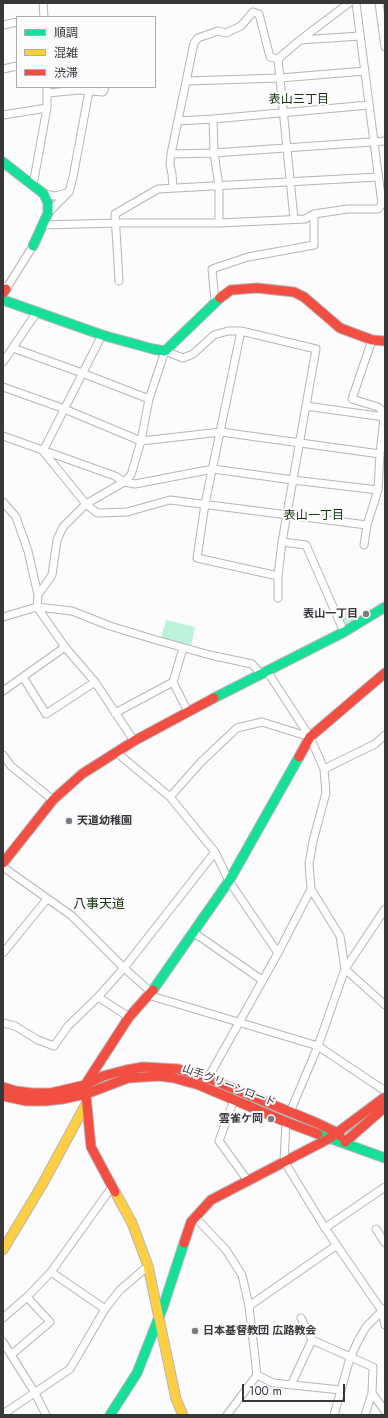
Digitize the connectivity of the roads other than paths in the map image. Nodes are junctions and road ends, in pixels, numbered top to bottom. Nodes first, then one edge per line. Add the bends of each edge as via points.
1 (43, 3) edge
2 (349, 3) edge
3 (356, 3) edge
4 (379, 3) edge
5 (44, 16) edge
6 (16, 22) edge
7 (3, 25) edge
8 (360, 36) junction
9 (300, 40) junction
10 (385, 47) edge
11 (278, 59) junction
12 (16, 66) edge
13 (3, 69) edge
14 (364, 71) junction
15 (280, 78) junction
16 (186, 81) junction
17 (79, 88) edge
18 (105, 88) edge
19 (48, 90) edge
20 (89, 91) junction
21 (369, 105) junction
22 (46, 108) junction
23 (283, 112) junction
24 (3, 115) edge
25 (213, 119) junction
26 (178, 121) junction
27 (385, 141) edge
28 (373, 142) junction
29 (287, 147) junction
30 (214, 153) junction
31 (171, 154) junction
32 (3, 162) edge
33 (378, 177) junction
34 (290, 182) junction
35 (33, 185) junction
36 (219, 186) junction
37 (173, 188) junction
38 (69, 192) junction
39 (44, 194) junction
40 (48, 213) junction
41 (314, 214) junction
42 (294, 219) junction
43 (116, 223) junction
44 (219, 223) junction
45 (44, 225) junction
46 (33, 246) joint
47 (119, 282) dead end
48 (4, 289) edge
49 (3, 300) edge
50 (215, 301) junction
51 (37, 312) junction
52 (241, 331) junction
53 (102, 335) junction
54 (372, 340) junction
55 (385, 341) edge
56 (13, 348) junction
57 (165, 351) junction
58 (3, 362) edge
59 (82, 373) junction
60 (3, 386) edge
61 (149, 399) junction
62 (306, 406) junction
63 (64, 409) junction
64 (384, 417) junction
65 (220, 432) junction
66 (3, 436) edge
67 (141, 441) junction
68 (300, 443) junction
69 (43, 451) junction
70 (380, 454) junction
71 (213, 469) junction
72 (294, 480) junction
73 (124, 482) junction
74 (378, 490) junction
75 (3, 502) edge
76 (86, 504) junction
77 (206, 504) junction
78 (287, 515) junction
79 (367, 525) junction
80 (282, 542) junction
81 (364, 546) dead end
82 (278, 576) junction
83 (38, 595) junction
84 (278, 598) dead end
85 (37, 607) junction
86 (385, 607) edge
87 (3, 617) edge
88 (344, 632) junction
89 (65, 647) junction
90 (183, 648) junction
91 (264, 672) junction
92 (385, 672) edge
93 (23, 677) junction
94 (95, 682) junction
95 (173, 682) junction
96 (3, 691) edge
97 (188, 712) junction
98 (115, 713) junction
99 (385, 735) edge
100 (310, 737) junction
101 (134, 741) junction
102 (116, 752) junction
103 (3, 755) edge
104 (324, 769) junction
105 (170, 796) junction
106 (52, 800) junction
107 (215, 852) junction
108 (3, 863) edge
109 (3, 867) edge
110 (229, 881) junction
111 (311, 889) junction
112 (47, 899) junction
113 (385, 909) edge
114 (193, 932) junction
115 (3, 952) edge
116 (278, 953) junction
117 (124, 968) junction
118 (345, 969) junction
119 (262, 980) junction
120 (149, 993) junction
121 (98, 997) junction
122 (385, 1005) edge
123 (129, 1018) junction
124 (238, 1022) junction
125 (3, 1023) edge
126 (318, 1046) junction
127 (208, 1078) junction
128 (3, 1088) edge
129 (85, 1090) junction
130 (385, 1091) edge
131 (3, 1096) edge
132 (385, 1097) edge
133 (234, 1100) junction
134 (86, 1104) junction
135 (385, 1107) edge
136 (290, 1112) junction
137 (286, 1122) junction
138 (334, 1135) junction
139 (345, 1142) junction
140 (385, 1158) edge
141 (284, 1161) junction
142 (248, 1181) junction
143 (112, 1187) junction
144 (385, 1187) edge
145 (195, 1217) junction
146 (325, 1228) junction
147 (376, 1229) dead end
148 (385, 1243) edge
149 (337, 1246) junction
150 (3, 1250) edge
151 (148, 1266) junction
152 (51, 1272) junction
153 (27, 1297) junction
154 (249, 1306) junction
155 (105, 1309) junction
156 (383, 1310) edge
157 (3, 1318) edge
158 (301, 1318) dead end
159 (159, 1319) junction
160 (385, 1325) edge
161 (312, 1340) junction
162 (3, 1342) edge
163 (12, 1354) junction
164 (350, 1358) junction
165 (257, 1375) junction
166 (291, 1385) junction
167 (341, 1390) junction
168 (35, 1393) junction
169 (372, 1393) junction
170 (385, 1411) edge
171 (3, 1414) edge
172 (46, 1415) edge
173 (110, 1415) edge
174 (183, 1415) edge
175 (227, 1415) edge
176 (334, 1415) edge
177 (366, 1415) edge

1 - 5 street
2 - 9 street
3 - 8 street
4 - 10 street
6 - 7 street
8 - 9 street
8 - 14 street
9 - 11 street
11 - 15 street
11 - 16 street via 270,57 259,14 253,12 241,26 231,31 218,31 198,38 194,43
12 - 13 street
14 - 15 street
14 - 21 street
15 - 16 street
15 - 23 street
16 - 26 street
17 - 19 street
17 - 20 street
18 - 20 street via 103,92
19 - 22 street
20 - 38 street
21 - 23 street
21 - 28 street
22 - 24 street
22 - 35 street
23 - 25 street
23 - 29 street
25 - 26 street
25 - 30 street
26 - 31 street
27 - 28 street
28 - 29 street
28 - 33 street
29 - 30 street
29 - 34 street
30 - 31 street
30 - 36 street
31 - 37 street
32 - 35 street
33 - 34 street
33 - 41 street via 382,204 378,209 348,209
34 - 36 street
34 - 42 street
35 - 39 street
36 - 37 street
36 - 44 street
37 - 43 street via 158,189 115,214
38 - 39 street via 55,196
38 - 40 street
39 - 40 street via 48,203
40 - 45 street
41 - 42 street via 305,219
41 - 50 street via 314,245 248,257 212,269
42 - 44 street
43 - 44 street
43 - 45 street
43 - 47 street
45 - 46 street
46 - 48 street
49 - 51 street
50 - 54 street via 231,290 257,288 294,292 304,297 340,328
50 - 57 street
51 - 53 street
51 - 56 street
52 - 57 street via 228,331 214,336 193,354 183,358
52 - 62 street via 316,349
52 - 65 street
53 - 57 street
53 - 59 street
54 - 55 street
54 - 64 street via 352,399 378,407
56 - 58 street
56 - 59 street
57 - 61 street
59 - 61 street
59 - 63 street
60 - 63 street
61 - 67 street
62 - 64 street
62 - 68 street
63 - 67 street
63 - 69 street
64 - 70 street
65 - 67 street
65 - 68 street
65 - 71 street
66 - 69 street
67 - 73 street via 131,475
68 - 70 street
68 - 72 street
69 - 73 street via 115,476
69 - 76 street
70 - 74 street
71 - 72 street
71 - 73 street via 135,484
71 - 77 street
72 - 74 street
72 - 78 street
73 - 76 street
74 - 79 street
75 - 83 street via 16,517 28,551
76 - 77 street via 96,513 108,514 128,512 170,500
76 - 83 street via 63,527 57,540 52,575
77 - 78 street
77 - 82 street via 197,558
78 - 79 street
78 - 80 street
79 - 81 street
80 - 82 street
80 - 88 street via 306,545
82 - 84 street
83 - 85 street
85 - 87 street
85 - 89 street
85 - 90 street via 72,611 110,626
86 - 88 street
88 - 91 street
89 - 93 street
89 - 94 street
90 - 91 street via 252,664
90 - 95 street
91 - 97 street
91 - 100 street
92 - 100 street
93 - 94 street via 46,714
93 - 96 street
94 - 98 street
95 - 97 street
95 - 98 street
97 - 101 street
98 - 101 street
99 - 104 street via 375,744
100 - 104 street
100 - 105 street via 262,722 237,728
100 - 110 street
101 - 102 street
102 - 105 street
102 - 106 street via 82,774
103 - 106 street via 11,766
104 - 111 street via 326,793 309,864
105 - 107 street
106 - 108 street
107 - 110 street
107 - 117 street
109 - 112 street
110 - 114 street
110 - 116 street
111 - 116 street
111 - 118 street via 340,936
112 - 115 street
112 - 117 street via 72,916
113 - 118 street
114 - 119 street
114 - 120 street
116 - 119 street
117 - 120 street
117 - 121 street
118 - 122 street
118 - 126 street
119 - 124 street
120 - 123 street
120 - 124 street
121 - 123 street
121 - 125 street via 68,1026 54,1046
123 - 129 street
124 - 126 street
124 - 127 street
126 - 130 street
126 - 136 street
127 - 129 street, 山手グリーンロード via 178,1069 143,1068 103,1076
127 - 136 street, 山手グリーンロード
128 - 129 street, 山手グリーンロード via 32,1093
129 - 131 street, 山手グリーンロード via 63,1100 26,1101
129 - 133 street, 山手グリーンロード via 128,1078 159,1076 199,1085
129 - 134 street
132 - 138 street
133 - 137 street, 山手グリーンロード
133 - 142 street via 219,1141
134 - 143 street via 91,1147
134 - 150 street via 35,1198
135 - 139 street
136 - 138 street, 山手グリーンロード
137 - 138 street, 山手グリーンロード
137 - 141 street
138 - 139 street, 山手グリーンロード
138 - 141 street
139 - 140 street, 山手グリーンロード
141 - 142 street
141 - 146 street
142 - 145 street via 211,1200
143 - 151 street via 132,1223
143 - 152 street
144 - 146 street
145 - 154 street via 226,1250 242,1275
145 - 159 street via 191,1222
146 - 149 street
147 - 148 street
149 - 154 street
149 - 156 street
151 - 155 street via 120,1290
151 - 159 street
152 - 153 street
152 - 155 street
153 - 157 street
153 - 163 street via 50,1322
154 - 165 street
155 - 168 street via 70,1369
156 - 160 street
156 - 164 street via 366,1326
158 - 161 street
159 - 173 street via 138,1373
159 - 174 street via 176,1399
161 - 164 street
161 - 166 street
162 - 163 street
163 - 168 street
164 - 167 street
164 - 169 street via 373,1367
165 - 166 street via 273,1383
165 - 175 street
166 - 167 street
167 - 176 street
168 - 171 street
168 - 172 street
169 - 170 street
169 - 177 street

